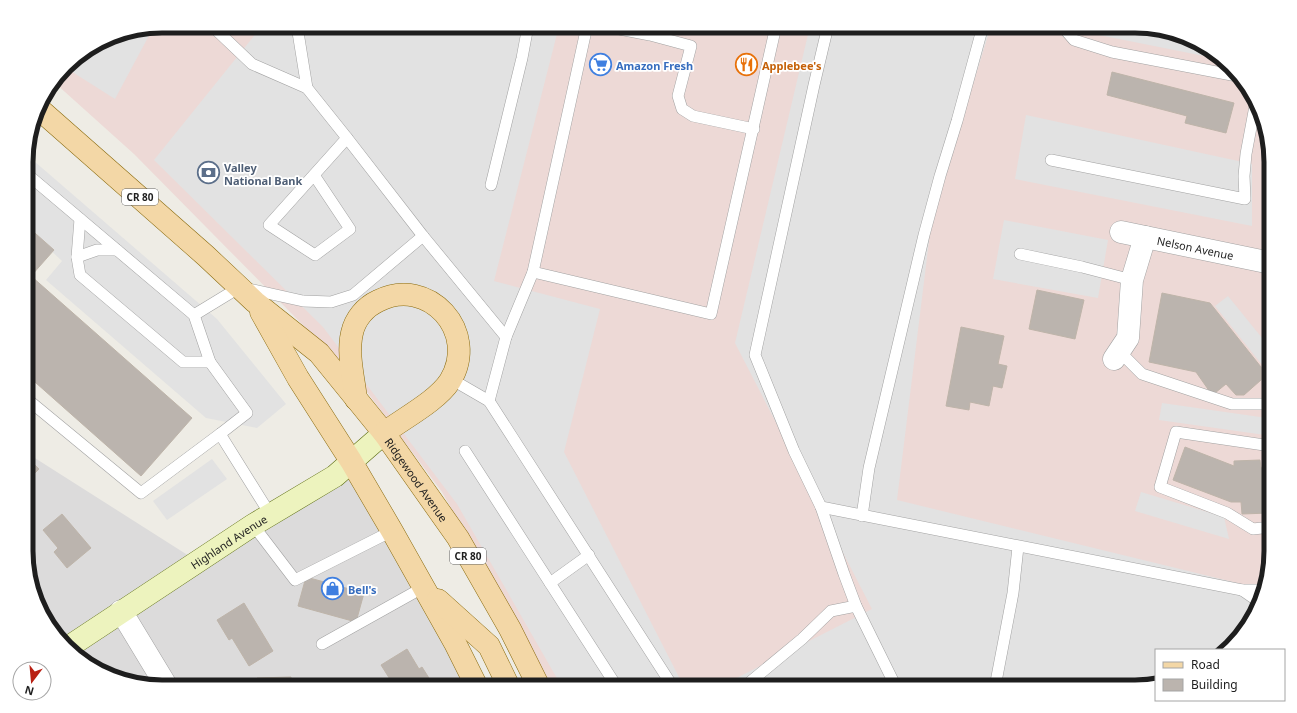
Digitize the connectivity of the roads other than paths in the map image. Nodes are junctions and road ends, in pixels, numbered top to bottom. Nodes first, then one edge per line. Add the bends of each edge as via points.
1 (219, 33) edge
2 (299, 33) edge
3 (527, 33) edge
4 (585, 33) edge
5 (650, 33) edge
6 (775, 33) edge
7 (826, 33) edge
8 (981, 33) edge
9 (1068, 33) edge
10 (1230, 75) edge
11 (307, 88) junction
12 (43, 113) edge
13 (1254, 113) edge
14 (754, 129) junction
15 (347, 138) junction
16 (1051, 160) dead end
17 (314, 175) junction
18 (33, 179) edge
19 (491, 185) dead end
20 (80, 219) junction
21 (1121, 232) dead end
22 (423, 236) junction
23 (1145, 237) junction
24 (117, 250) junction
25 (1020, 254) dead end
26 (77, 257) junction
27 (1264, 262) edge
28 (533, 272) junction
29 (1132, 280) junction
30 (248, 294) junction
31 (194, 316) junction
32 (506, 337) junction
33 (1116, 355) joint
34 (210, 362) junction
35 (451, 379) junction
36 (356, 399) junction
37 (489, 401) junction
38 (33, 404) edge
39 (1264, 404) edge
40 (384, 433) junction
41 (220, 434) junction
42 (1264, 445) edge
43 (465, 451) dead end
44 (351, 462) junction
45 (821, 508) junction
46 (862, 516) junction
47 (262, 519) junction
48 (1264, 528) edge
49 (392, 531) junction
50 (1018, 547) junction
51 (589, 555) junction
52 (550, 583) junction
53 (424, 587) junction
54 (1242, 590) junction
55 (1258, 590) edge
56 (1255, 599) edge
57 (856, 606) junction
58 (121, 611) junction
59 (73, 644) edge
60 (322, 644) dead end
61 (163, 680) edge
62 (474, 680) edge
63 (506, 680) edge
64 (536, 680) edge
65 (612, 680) edge
66 (669, 680) edge
67 (752, 680) edge
68 (893, 680) edge
69 (996, 680) edge

1 - 11 lane via 252,64
2 - 11 lane
3 - 19 lane
4 - 28 lane
5 - 14 lane via 691,46 678,96 682,109 694,116
6 - 14 lane
7 - 45 lane via 756,355 794,451
8 - 46 lane via 924,235 869,468
9 - 10 lane via 1074,40 1112,52
11 - 15 lane
12 - 30 main road, Ridgewood Avenue / CR 80
13 - 16 lane via 1246,154 1245,199
14 - 28 lane via 711,314
15 - 17 lane
15 - 22 lane
17 - 17 lane via 350,229 315,255 270,225
18 - 20 lane
20 - 24 lane
20 - 26 lane
21 - 23 street, Nelson Avenue
22 - 30 lane via 353,295 331,302
22 - 32 lane
23 - 27 street, Nelson Avenue
23 - 29 street
24 - 26 lane via 97,250
24 - 31 lane
25 - 29 lane
26 - 34 lane via 80,275 183,362
28 - 32 lane
29 - 33 street via 1128,338
30 - 31 lane
30 - 36 main road, Ridgewood Avenue / CR 80 via 319,353
30 - 44 main road, Ridgewood Avenue / CR 80
31 - 34 lane
32 - 37 lane
33 - 39 lane via 1142,374 1232,404
34 - 41 lane via 247,413
35 - 36 main road via 458,361 459,341 451,321 435,304 425,299 393,294 366,309 352,332 351,352
35 - 37 lane
35 - 40 main road via 438,396
36 - 40 main road, Ridgewood Avenue / CR 80
37 - 51 lane
38 - 41 lane via 141,493
40 - 44 street, Highland Avenue
40 - 64 main road, Ridgewood Avenue / CR 80 via 458,538
41 - 47 lane
42 - 48 lane via 1176,432 1160,487 1227,513 1252,529
43 - 52 lane
44 - 47 street, Highland Avenue via 335,476
44 - 49 main road, Ridgewood Avenue / CR 80
45 - 46 lane
45 - 57 lane
46 - 50 lane
47 - 49 lane via 295,580
47 - 58 street, Highland Avenue
49 - 53 main road, Ridgewood Avenue / CR 80
50 - 54 lane
50 - 69 lane via 1013,593
51 - 52 lane
51 - 66 lane
52 - 65 lane
53 - 60 lane
53 - 62 main road, Ridgewood Avenue / CR 80
53 - 63 main road via 489,646
54 - 55 lane
54 - 56 lane
57 - 67 lane via 832,611
57 - 68 lane
58 - 59 street, Highland Avenue
58 - 61 street

